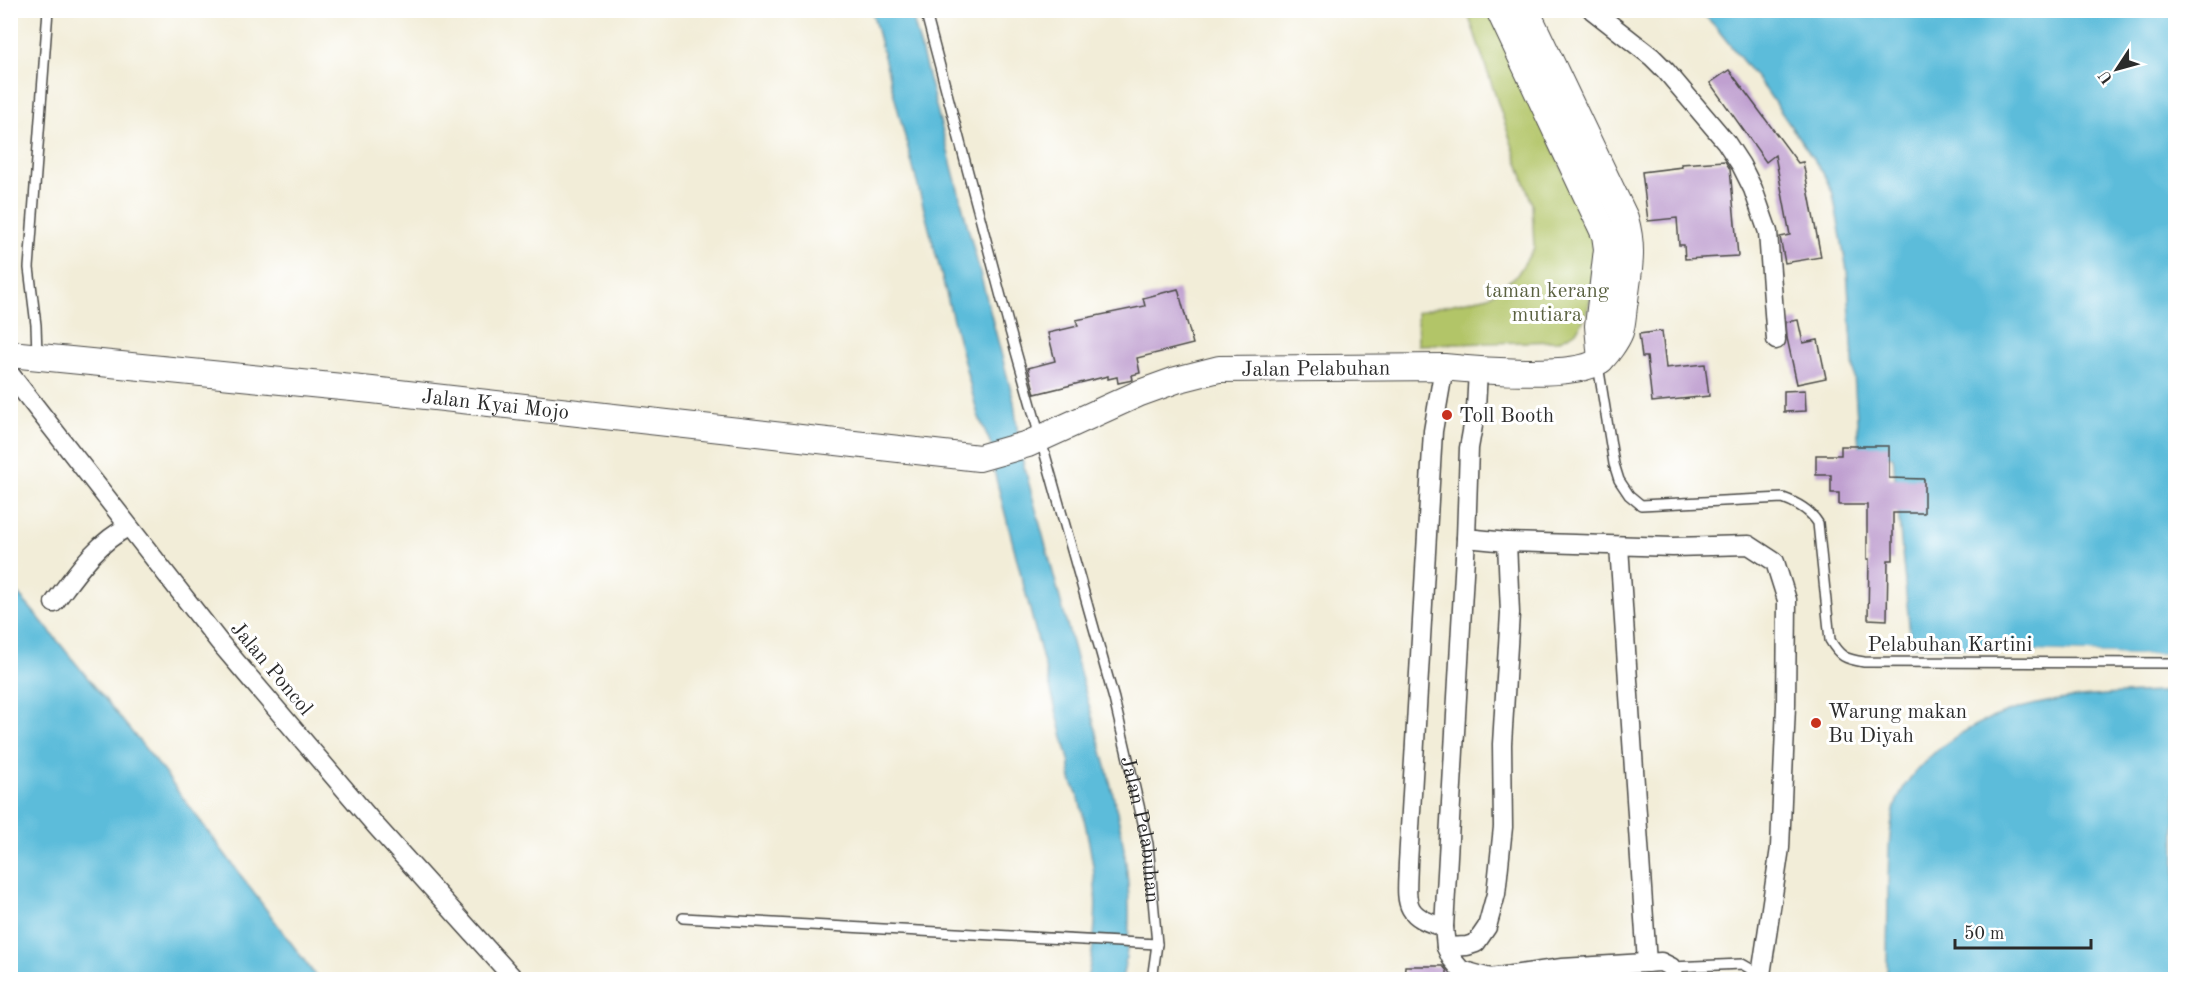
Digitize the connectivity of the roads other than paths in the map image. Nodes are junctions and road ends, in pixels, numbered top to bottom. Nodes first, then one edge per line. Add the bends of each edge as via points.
1 (48, 10) edge
2 (925, 10) edge
3 (1499, 10) edge
4 (1526, 10) edge
5 (1592, 10) edge
6 (1605, 235) junction
7 (1631, 238) junction
8 (1776, 340) dead end
9 (37, 348) junction
10 (10, 354) edge
11 (1599, 361) junction
12 (1444, 367) junction
13 (1478, 370) junction
14 (10, 374) edge
15 (1034, 441) junction
16 (128, 527) junction
17 (1466, 538) junction
18 (1507, 542) junction
19 (1619, 546) junction
20 (54, 603) dead end
21 (2175, 663) edge
22 (683, 918) dead end
23 (1444, 927) junction
24 (1157, 944) junction
25 (1446, 947) junction
26 (1647, 963) junction
27 (1672, 973) edge
28 (1539, 976) edge
29 (1762, 977) edge
30 (514, 980) edge
31 (1152, 980) edge

1 - 9 lane via 29,268
2 - 15 lane
3 - 6 main road
4 - 7 main road
5 - 8 street via 1666,71 1741,165 1768,232
6 - 7 main road
6 - 11 main road
7 - 11 main road via 1620,333
9 - 10 main road, Jalan Kyai Mojo
9 - 15 main road, Jalan Kyai Mojo via 979,458
11 - 13 main road, Jalan Pelabuhan via 1546,372
11 - 21 lane, Pelabuhan Kartini via 1614,464 1619,480 1641,505 1782,498 1813,514 1818,523 1830,640 1838,653 1850,660
12 - 13 main road, Jalan Pelabuhan
12 - 15 main road, Jalan Pelabuhan via 1219,369 1140,393
12 - 23 street via 1433,431 1407,901 1415,915
13 - 17 street via 1469,448
14 - 16 street, Jalan Poncol
15 - 24 lane, Jalan Pelabuhan via 1114,699 1148,844
16 - 20 street via 99,548
16 - 30 street, Jalan Poncol via 220,643
17 - 18 street
17 - 23 street
18 - 19 street
18 - 25 street via 1510,613 1502,744 1503,827 1496,894 1487,927 1476,943
19 - 26 street
19 - 29 street via 1749,545 1774,562 1787,600 1780,848
22 - 24 lane
23 - 25 street
24 - 31 lane, Jalan Pelabuhan
25 - 28 street via 1461,970 1490,978
26 - 27 street via 1661,962
26 - 28 street
27 - 29 lane via 1742,964

